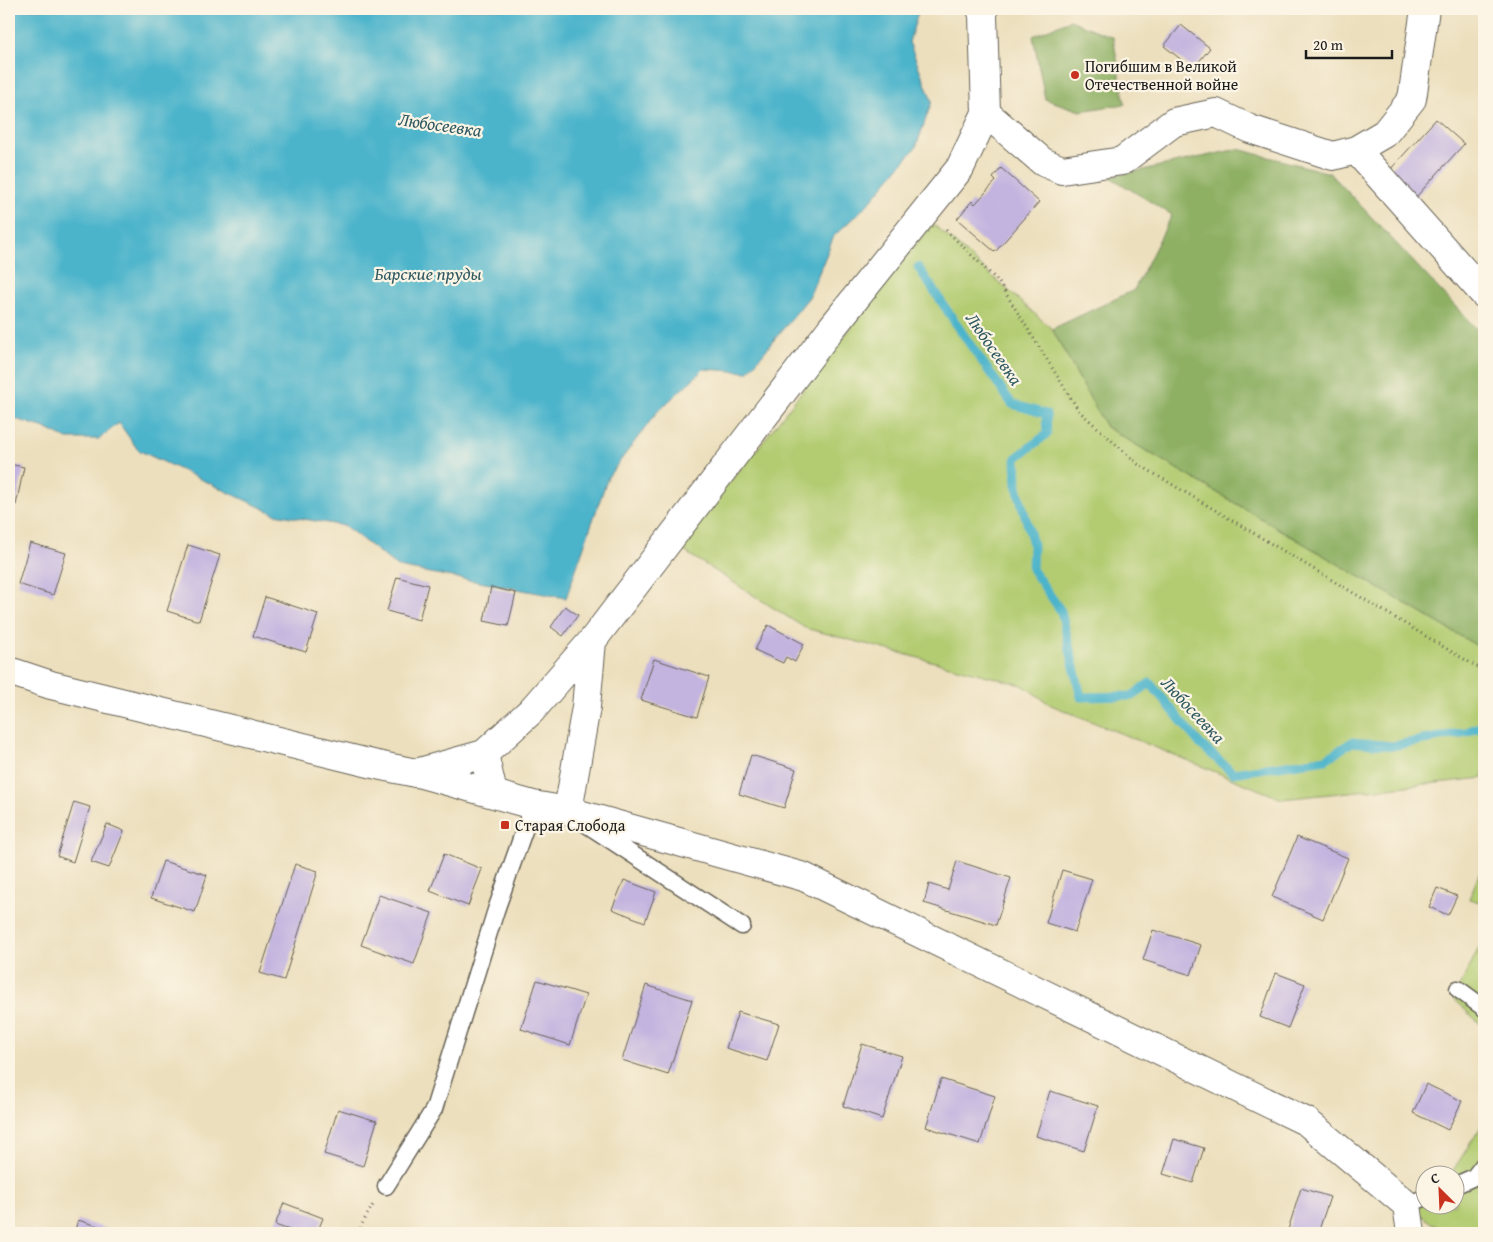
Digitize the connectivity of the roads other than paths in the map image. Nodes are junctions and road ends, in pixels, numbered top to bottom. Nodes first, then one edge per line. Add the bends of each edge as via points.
1 (1425, 9) edge
2 (986, 11) edge
3 (986, 113) junction
4 (1356, 150) junction
5 (1484, 294) edge
6 (592, 641) junction
7 (9, 671) edge
8 (484, 754) junction
9 (416, 773) junction
10 (494, 793) junction
11 (533, 805) junction
12 (568, 811) junction
13 (742, 926) dead end
14 (1458, 989) dead end
15 (1484, 1008) edge
16 (1484, 1164) edge
17 (1466, 1181) edge
18 (386, 1186) road end
19 (1416, 1201) edge
20 (1411, 1233) edge

1 - 4 street via 1412,99 1385,134
2 - 3 street
3 - 4 street via 1043,162 1062,170 1122,161 1174,122 1216,112 1250,129 1333,156
3 - 6 street via 960,168 824,337
4 - 5 street
6 - 8 street via 531,711
6 - 12 street via 586,707
7 - 9 street via 51,685
8 - 9 street
8 - 10 street
9 - 10 street
10 - 11 street
11 - 12 street
11 - 18 lane via 496,910 434,1109
12 - 13 lane
12 - 19 street via 804,877 1307,1122
14 - 15 lane
16 - 17 lane via 1474,1177
19 - 20 street

